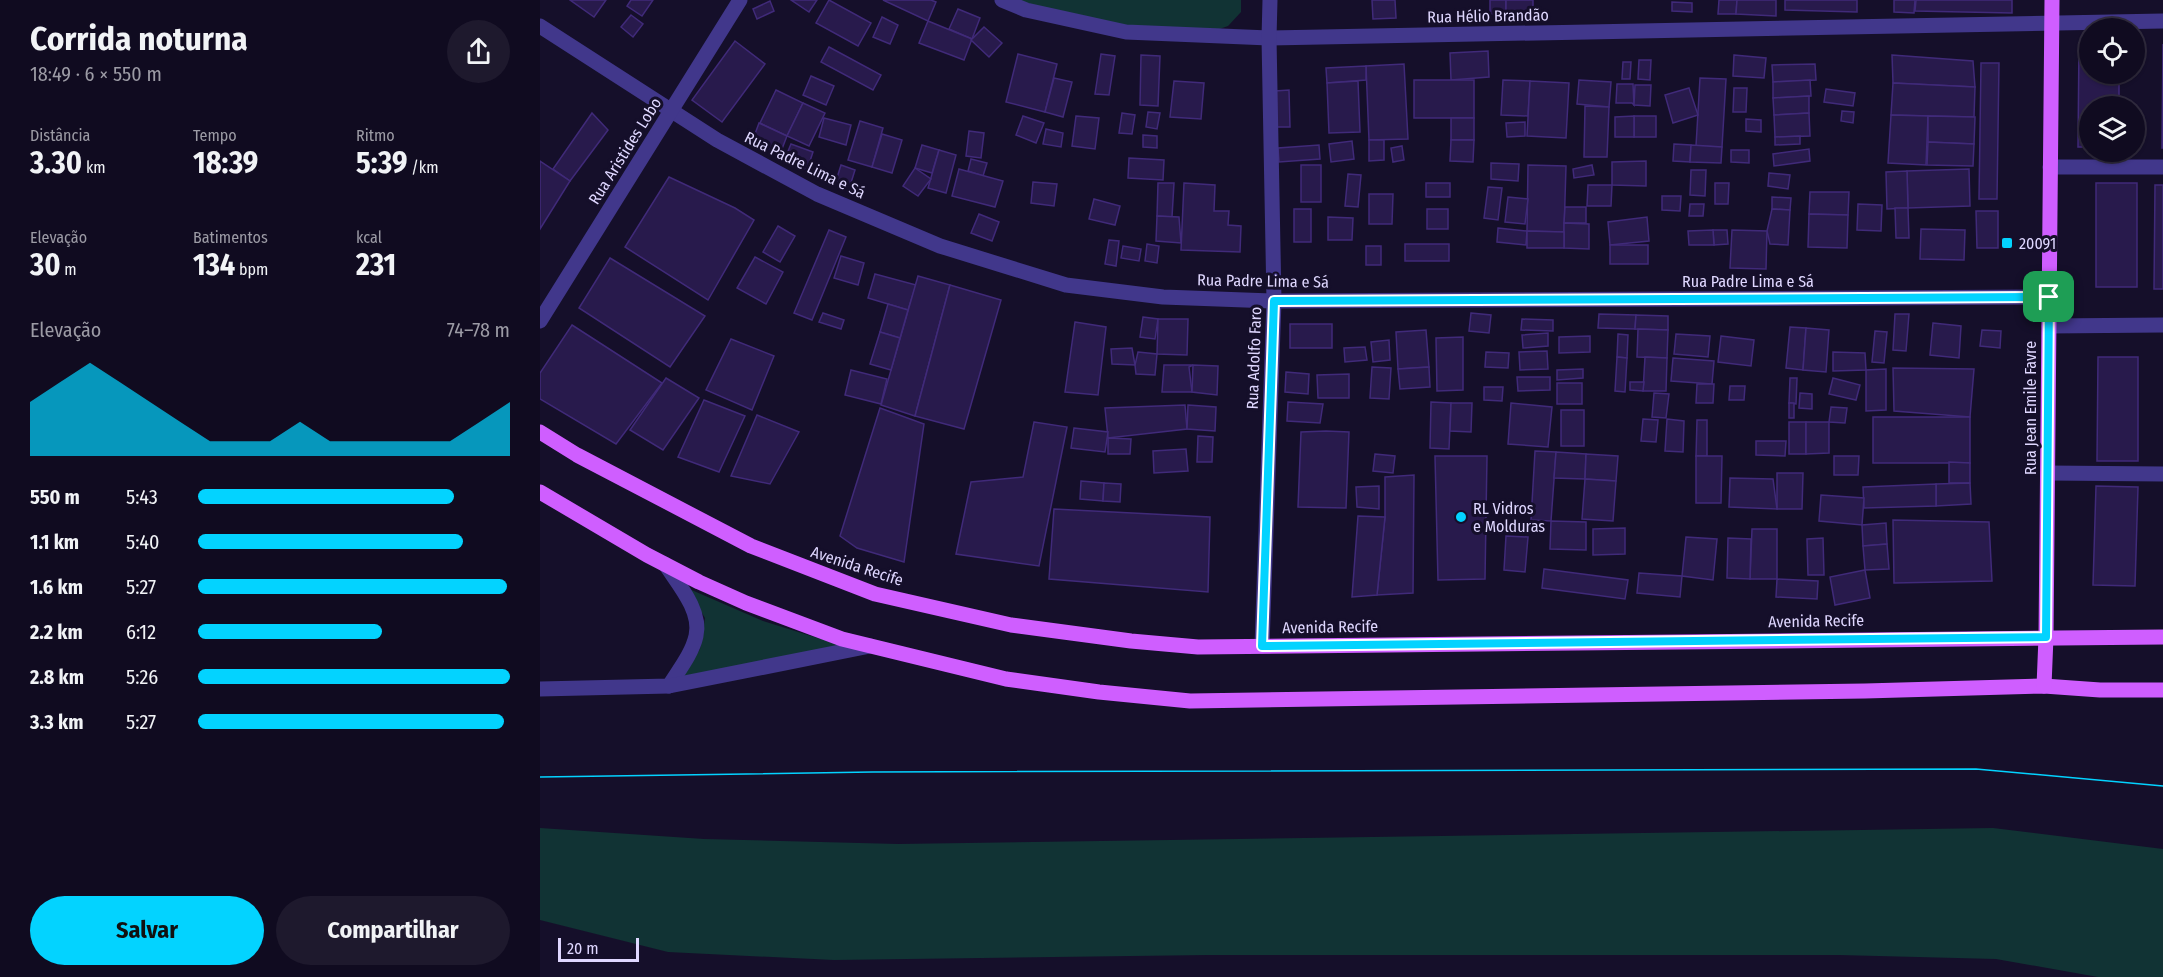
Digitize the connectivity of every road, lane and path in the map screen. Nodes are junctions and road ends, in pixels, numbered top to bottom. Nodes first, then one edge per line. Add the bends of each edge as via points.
1 (740, 0) edge
2 (1002, 0) edge
3 (1270, 0) edge
4 (2052, 0) edge
5 (2163, 21) edge
6 (2052, 24) junction
7 (540, 26) edge
8 (1269, 38) junction
9 (671, 112) junction
10 (2050, 167) junction
11 (2163, 167) edge
12 (2049, 297) junction
13 (1274, 301) junction
14 (540, 321) edge
15 (2163, 325) edge
16 (2049, 326) junction
17 (540, 432) edge
18 (2048, 472) junction
19 (2163, 474) edge
20 (540, 492) edge
21 (665, 564) junction
22 (2046, 637) junction
23 (2163, 637) edge
24 (870, 646) junction
25 (1262, 646) junction
26 (669, 686) junction
27 (2044, 686) junction
28 (540, 689) edge
29 (2163, 690) edge

1 - 9 street, Rua Aristides Lobo
2 - 8 street, Rua Hélio Brandão via 1026,10 1126,32
3 - 8 street, Rua Adolfo Faro
4 - 6 main road, Rua Jean Emile Favre
5 - 6 street, Rua Hélio Brandão
6 - 8 street, Rua Hélio Brandão
6 - 10 main road, Rua Jean Emile Favre
7 - 9 street, Rua Padre Lima e Sá
8 - 13 street, Rua Adolfo Faro
9 - 13 street, Rua Padre Lima e Sá via 817,194 940,246 1066,285 1163,297
9 - 14 street, Rua Aristides Lobo
10 - 11 street
10 - 12 main road, Rua Jean Emile Favre
12 - 13 street, Rua Padre Lima e Sá
12 - 16 main road, Rua Jean Emile Favre
13 - 25 street, Rua Adolfo Faro
15 - 16 street
16 - 18 main road, Rua Jean Emile Favre
17 - 25 main road, Avenida Recife via 751,546 875,594 1011,625 1131,642
18 - 19 street
18 - 22 main road, Rua Jean Emile Favre
20 - 21 main road
21 - 24 main road via 787,619
21 - 26 street via 697,621 692,647
22 - 23 main road, Avenida Recife
22 - 25 main road, Avenida Recife
22 - 27 main road, Rua Jean Emile Favre
24 - 26 street
24 - 27 main road via 1006,679 1190,701
26 - 28 street
27 - 29 main road

